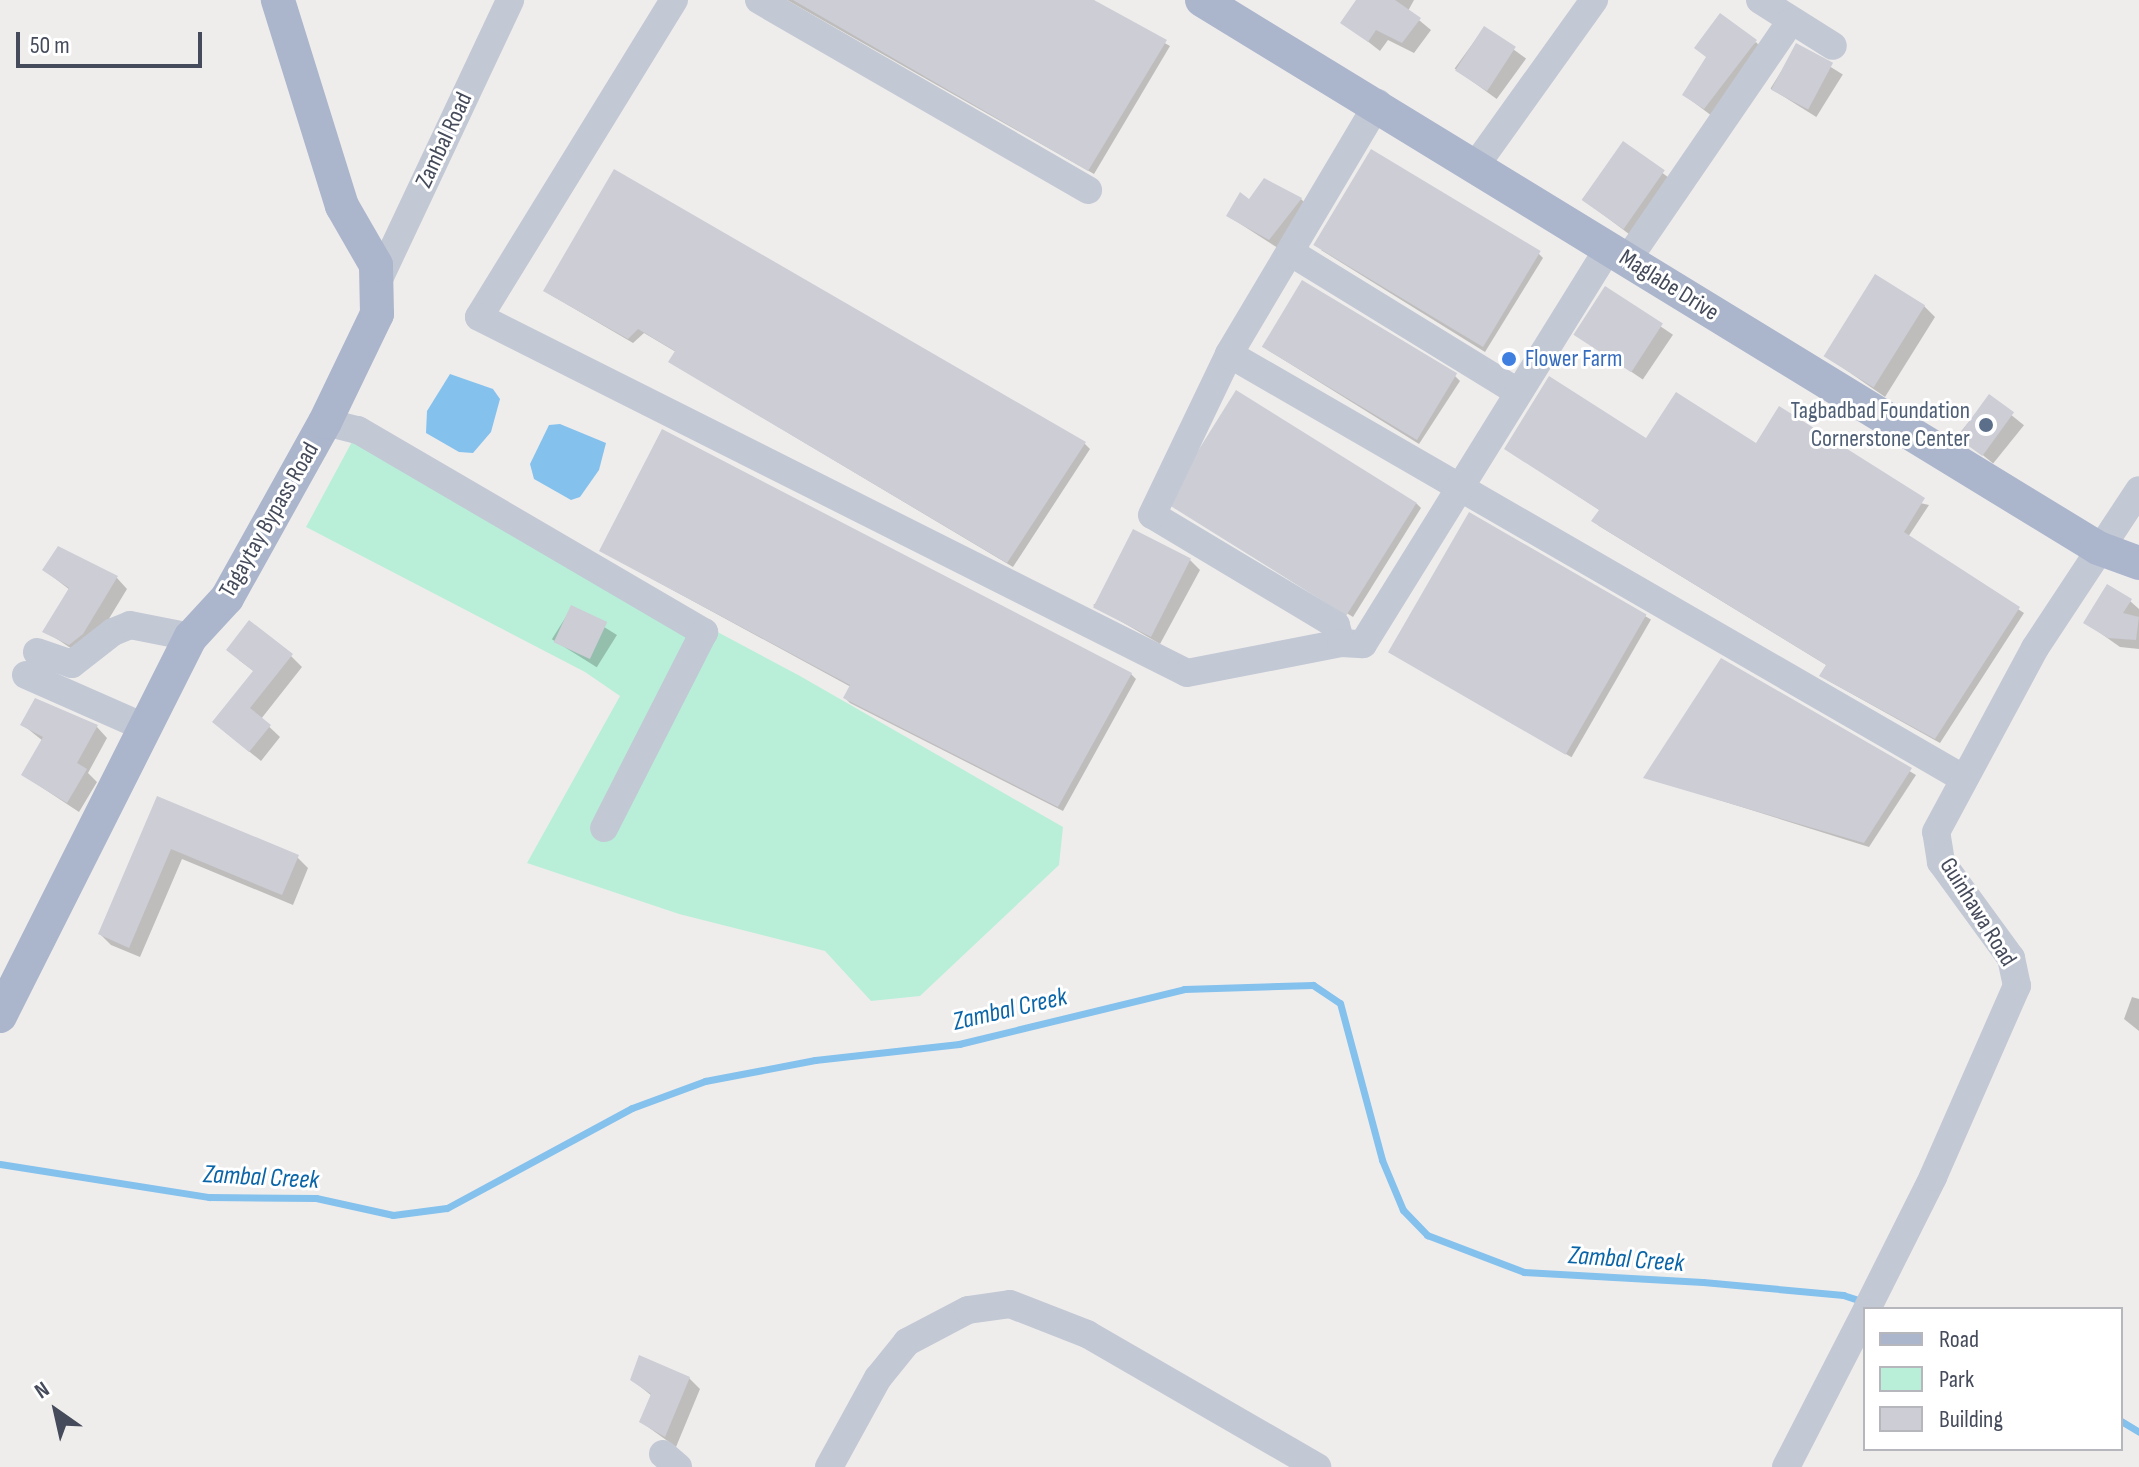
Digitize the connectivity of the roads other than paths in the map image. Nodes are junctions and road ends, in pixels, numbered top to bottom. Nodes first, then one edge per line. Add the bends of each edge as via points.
1 (278, 0) edge
2 (510, 0) edge
3 (674, 0) edge
4 (759, 0) edge
5 (1202, 0) edge
6 (1594, 0) edge
7 (1760, 0) edge
8 (1790, 22) junction
9 (1833, 46) dead end
10 (1378, 103) junction
11 (1476, 165) junction
12 (1088, 190) dead end
13 (1290, 252) junction
14 (1618, 253) junction
15 (379, 279) junction
16 (1229, 354) junction
17 (1518, 392) junction
18 (325, 422) junction
19 (1463, 486) junction
20 (2139, 490) edge
21 (2098, 548) junction
22 (2139, 563) edge
23 (191, 637) junction
24 (1341, 643) junction
25 (146, 728) junction
26 (1961, 777) junction
27 (604, 828) dead end
28 (50, 923) junction
29 (0, 973) edge
30 (0, 1016) edge
31 (1868, 1307) edge
32 (1862, 1318) edge
33 (829, 1467) edge
34 (1317, 1467) edge
35 (1786, 1467) edge

1 - 15 main road, Tagaytay Bypass Road via 342,206 364,239
2 - 15 street, Zambal Road
3 - 24 street via 479,317 1187,673
4 - 12 street
5 - 10 main road, Maglabe Drive
6 - 11 street
7 - 8 street
8 - 9 street
8 - 14 street
10 - 11 main road, Maglabe Drive
10 - 13 street
11 - 14 main road, Maglabe Drive
13 - 16 street
13 - 17 street
14 - 17 street
14 - 21 main road, Maglabe Drive
15 - 18 main road, Tagaytay Bypass Road via 374,324
16 - 19 street
16 - 24 street via 1152,515 1336,625
17 - 19 street
18 - 23 main road, Tagaytay Bypass Road via 227,598
18 - 27 street via 358,430 704,632
19 - 24 street via 1363,644
19 - 26 street
20 - 21 street, Guinhawa Road
21 - 22 main road, Maglabe Drive
21 - 26 street, Guinhawa Road
23 - 25 main road, Tagaytay Bypass Road
23 - 25 street via 130,625 72,664 32,664
25 - 28 main road, Tagaytay Bypass Road
26 - 31 street, Guinhawa Road via 1936,832 1941,862 2011,958 2017,986
28 - 29 street
28 - 30 main road, Tagaytay Bypass Road
32 - 35 street, Guinhawa Road
33 - 34 street via 878,1378 907,1342 968,1310 1010,1304 1100,1341

